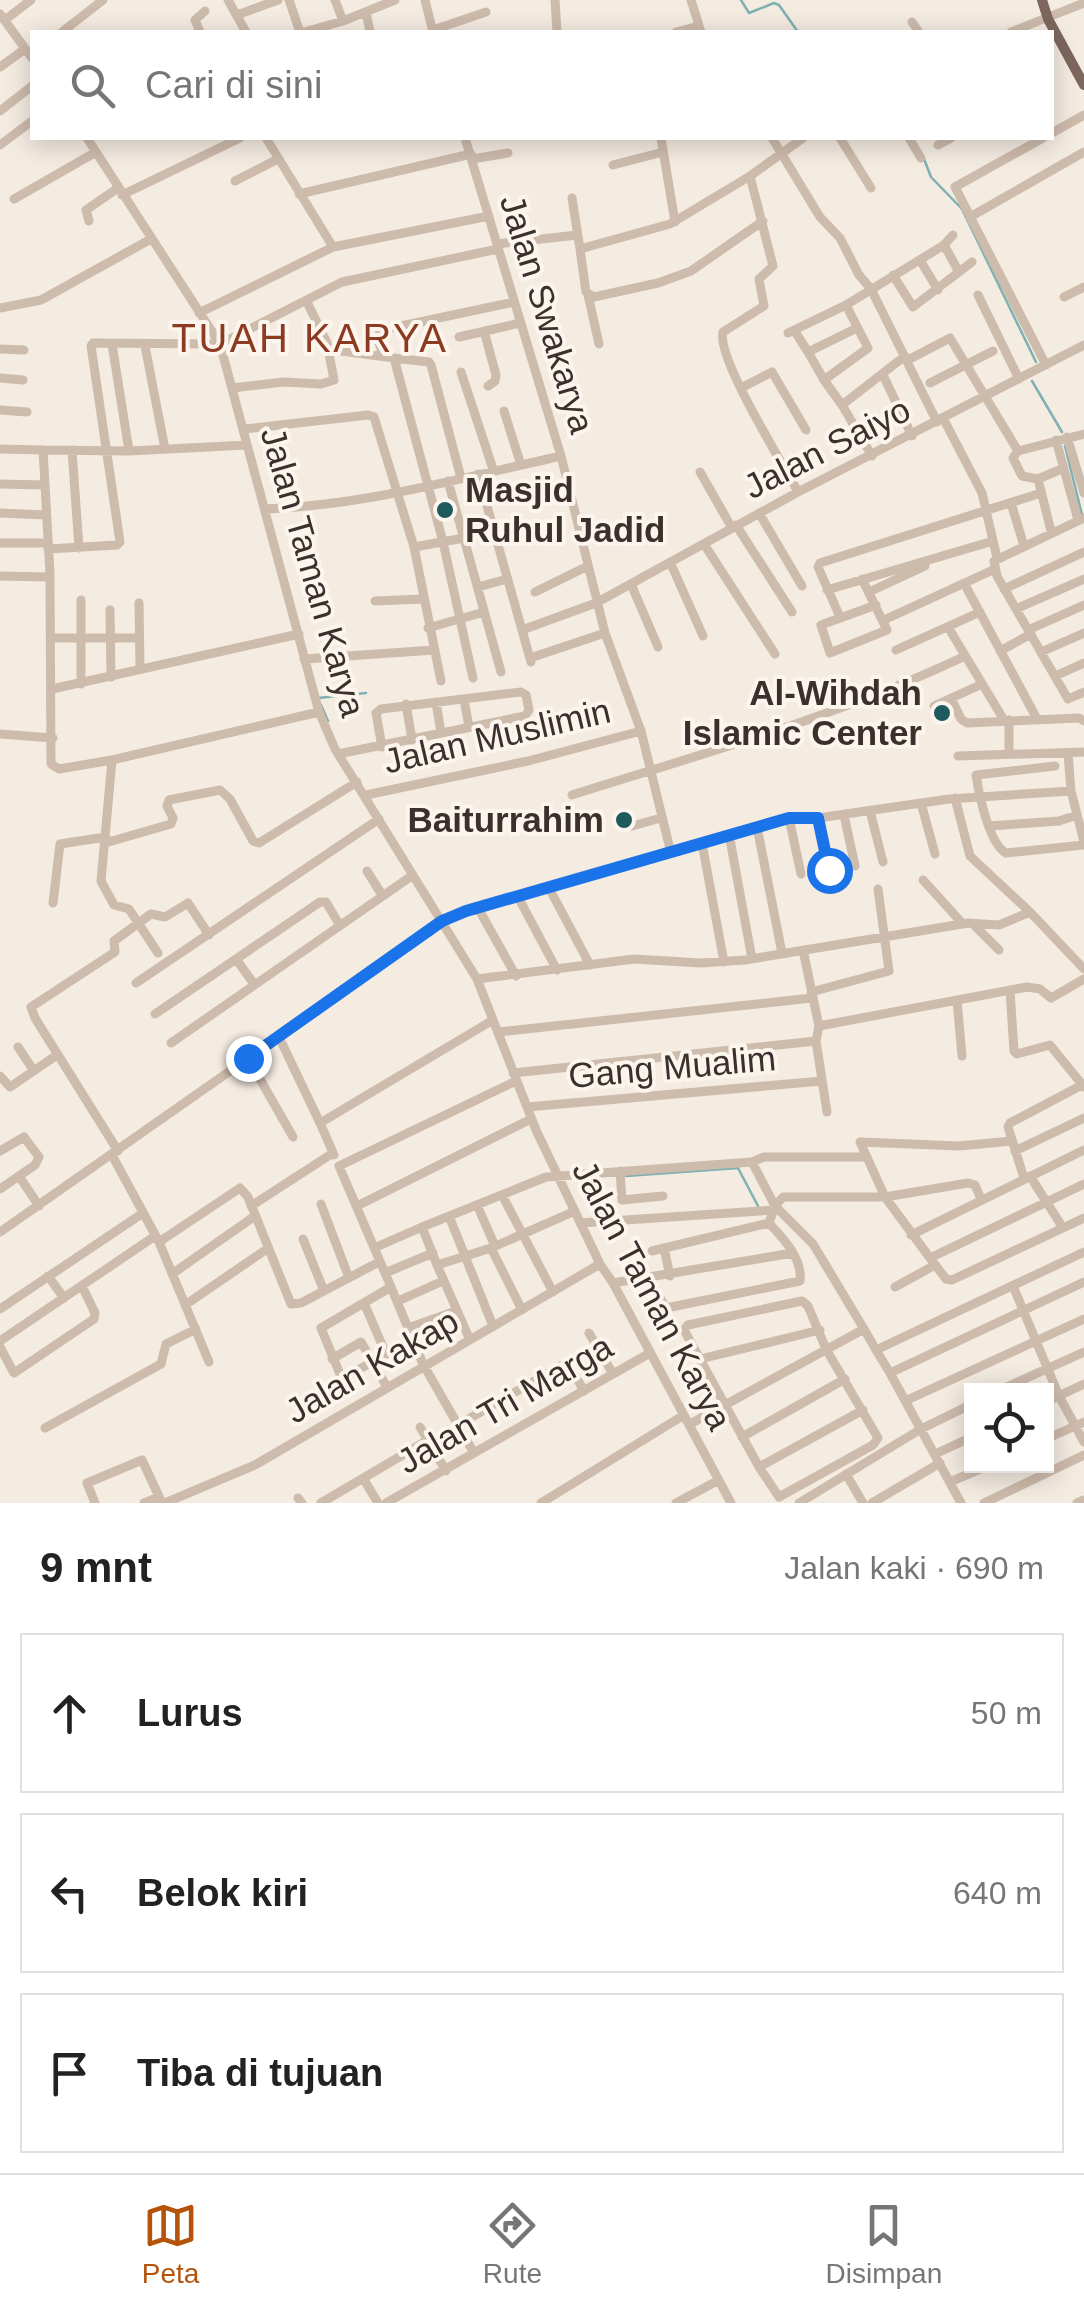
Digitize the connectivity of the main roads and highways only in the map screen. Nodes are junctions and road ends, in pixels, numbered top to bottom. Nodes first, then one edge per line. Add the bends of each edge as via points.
1 (1042, 0) edge
2 (1054, 30) edge
3 (1054, 30) edge
4 (1084, 84) edge

1 - 2 main road
3 - 4 main road

